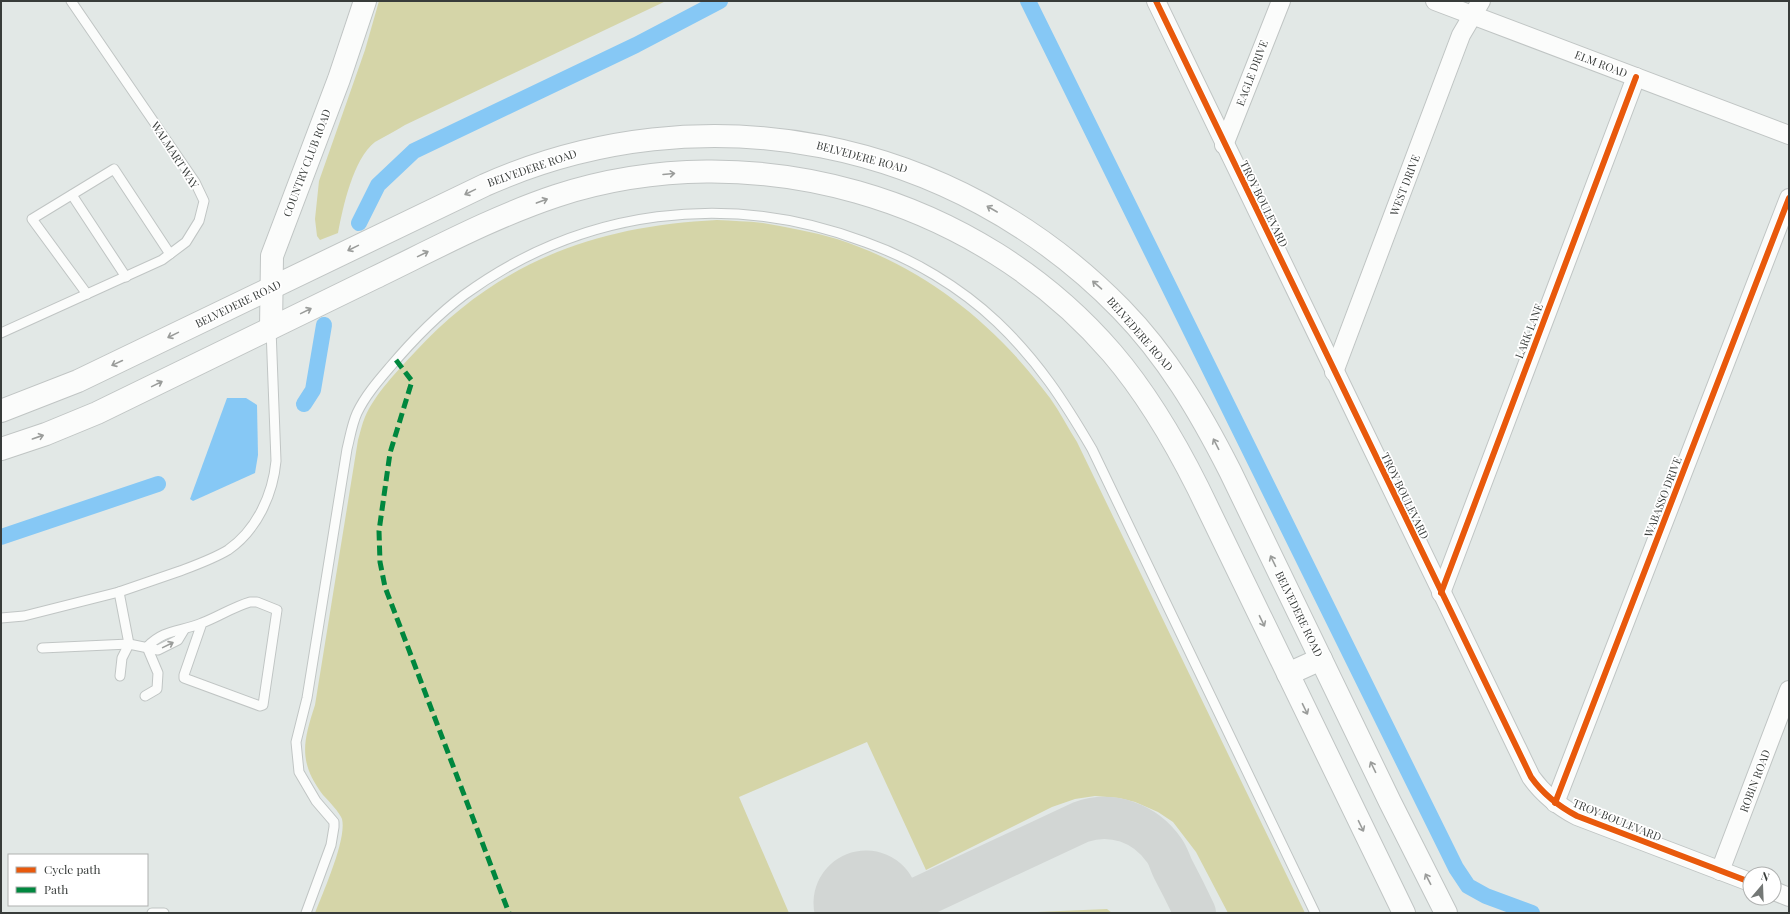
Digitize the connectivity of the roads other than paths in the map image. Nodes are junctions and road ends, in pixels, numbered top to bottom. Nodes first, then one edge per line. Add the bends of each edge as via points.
1 (71, 1) edge
2 (365, 1) edge
3 (1156, 1) edge
4 (1281, 1) edge
5 (1435, 1) edge
6 (1477, 8) edge
7 (1636, 77) junction
8 (1789, 135) edge
9 (1224, 145) junction
10 (72, 195) junction
11 (1789, 198) edge
12 (170, 254) junction
13 (126, 277) junction
14 (271, 288) junction
15 (87, 294) junction
16 (271, 328) junction
17 (1, 333) edge
18 (1334, 372) junction
19 (1, 411) edge
20 (1, 449) edge
21 (119, 592) junction
22 (1441, 593) junction
23 (1, 618) edge
24 (202, 623) junction
25 (129, 644) junction
26 (147, 647) junction
27 (42, 648) dead end
28 (1321, 659) junction
29 (1288, 674) junction
30 (120, 676) dead end
31 (1789, 690) edge
32 (146, 696) dead end
33 (1555, 803) junction
34 (1720, 871) junction
35 (1742, 879) edge
36 (152, 913) edge
37 (164, 913) edge
38 (306, 913) edge
39 (1315, 913) edge
40 (1404, 913) edge
41 (1446, 913) edge

1 - 12 lane, WALMART WAY via 195,182 204,201 199,221 186,242
2 - 14 main road, COUNTRY CLUB ROAD via 339,79 272,256
3 - 9 street, TROY BOULEVARD
4 - 9 street, EAGLE DRIVE
5 - 6 street, ELM ROAD
6 - 7 street, ELM ROAD
6 - 18 street, WEST DRIVE via 1461,35
7 - 8 street, ELM ROAD
7 - 22 street, LARK LANE
9 - 18 street, TROY BOULEVARD
10 - 12 lane via 114,170
10 - 13 lane
10 - 15 lane via 32,219
11 - 33 street, WABASSO DRIVE
12 - 13 lane, WALMART WAY
13 - 15 lane, WALMART WAY
14 - 16 main road, COUNTRY CLUB ROAD
14 -> 19 main road, BELVEDERE ROAD via 52,393
28 -> 14 main road, BELVEDERE ROAD via 1205,422 1175,375 1141,331 1102,290 1037,237 967,195 888,162 809,143 752,137 671,137 608,145 561,156 508,174
15 - 17 lane, WALMART WAY
20 -> 16 main road via 84,419
16 - 21 lane via 276,461 273,482 257,518 244,536 219,555
16 -> 29 main road via 508,214 592,186 668,174 749,173 827,184 880,199 952,228 1007,260 1062,303 1111,352 1172,437
18 - 22 street, TROY BOULEVARD
21 - 23 lane via 24,616
21 - 25 lane
22 - 33 street, TROY BOULEVARD via 1525,766 1538,787
24 - 24 lane via 250,602 278,610 263,705 184,678
24 - 26 lane via 184,630 178,640 158,650
25 - 26 lane
25 - 27 lane
25 - 30 lane via 122,658
26 - 32 lane via 158,673 157,689
28 - 29 main road
41 -> 28 main road, BELVEDERE ROAD
29 -> 40 main road
31 - 34 street, ROBIN ROAD
33 - 34 street, TROY BOULEVARD via 1576,816
34 - 35 street, TROY BOULEVARD
36 - 37 lane
38 - 39 lane via 331,845 334,822 316,801 299,772 296,742 307,698 347,449 362,404 377,382 422,330 484,281 514,263 558,242 608,226 658,216 714,212 786,219 843,233 891,251 928,271 967,297 996,321 1044,373 1067,406 1092,450

